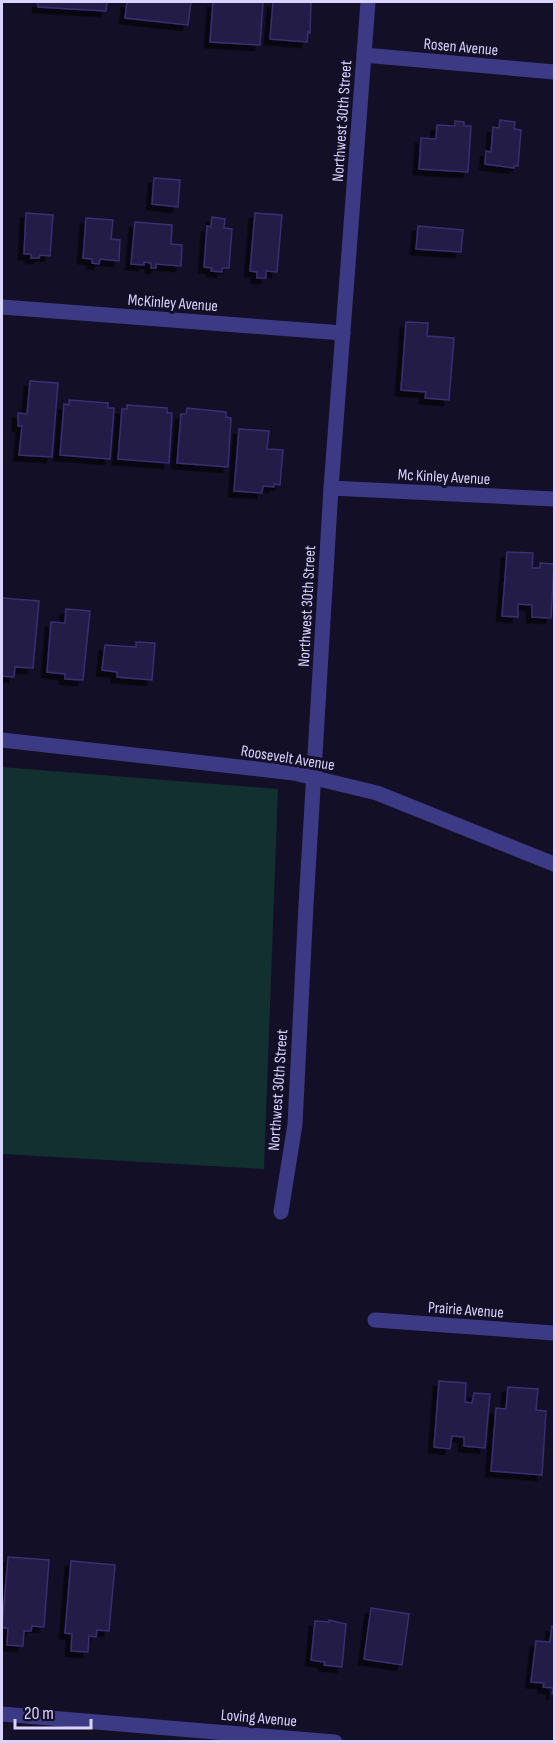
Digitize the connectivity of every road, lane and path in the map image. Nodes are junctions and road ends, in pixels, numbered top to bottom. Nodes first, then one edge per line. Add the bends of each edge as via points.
1 (368, 2) edge
2 (364, 55) junction
3 (555, 72) edge
4 (2, 308) edge
5 (343, 333) junction
6 (331, 488) junction
7 (555, 499) edge
8 (2, 740) edge
9 (313, 778) junction
10 (555, 864) edge
11 (281, 1212) dead end
12 (375, 1320) dead end
13 (555, 1334) edge
14 (2, 1714) edge
15 (335, 1742) edge

1 - 2 street, Northwest 30th Street
2 - 3 street, Rosen Avenue
2 - 5 street, Northwest 30th Street
4 - 5 street, McKinley Avenue
5 - 6 street, Northwest 30th Street
6 - 7 street, Mc Kinley Avenue
6 - 9 street, Northwest 30th Street
8 - 9 street, Roosevelt Avenue
9 - 10 street, Roosevelt Avenue via 377,793
9 - 11 street, Northwest 30th Street via 295,1124
12 - 13 street, Prairie Avenue
14 - 15 street, Loving Avenue

